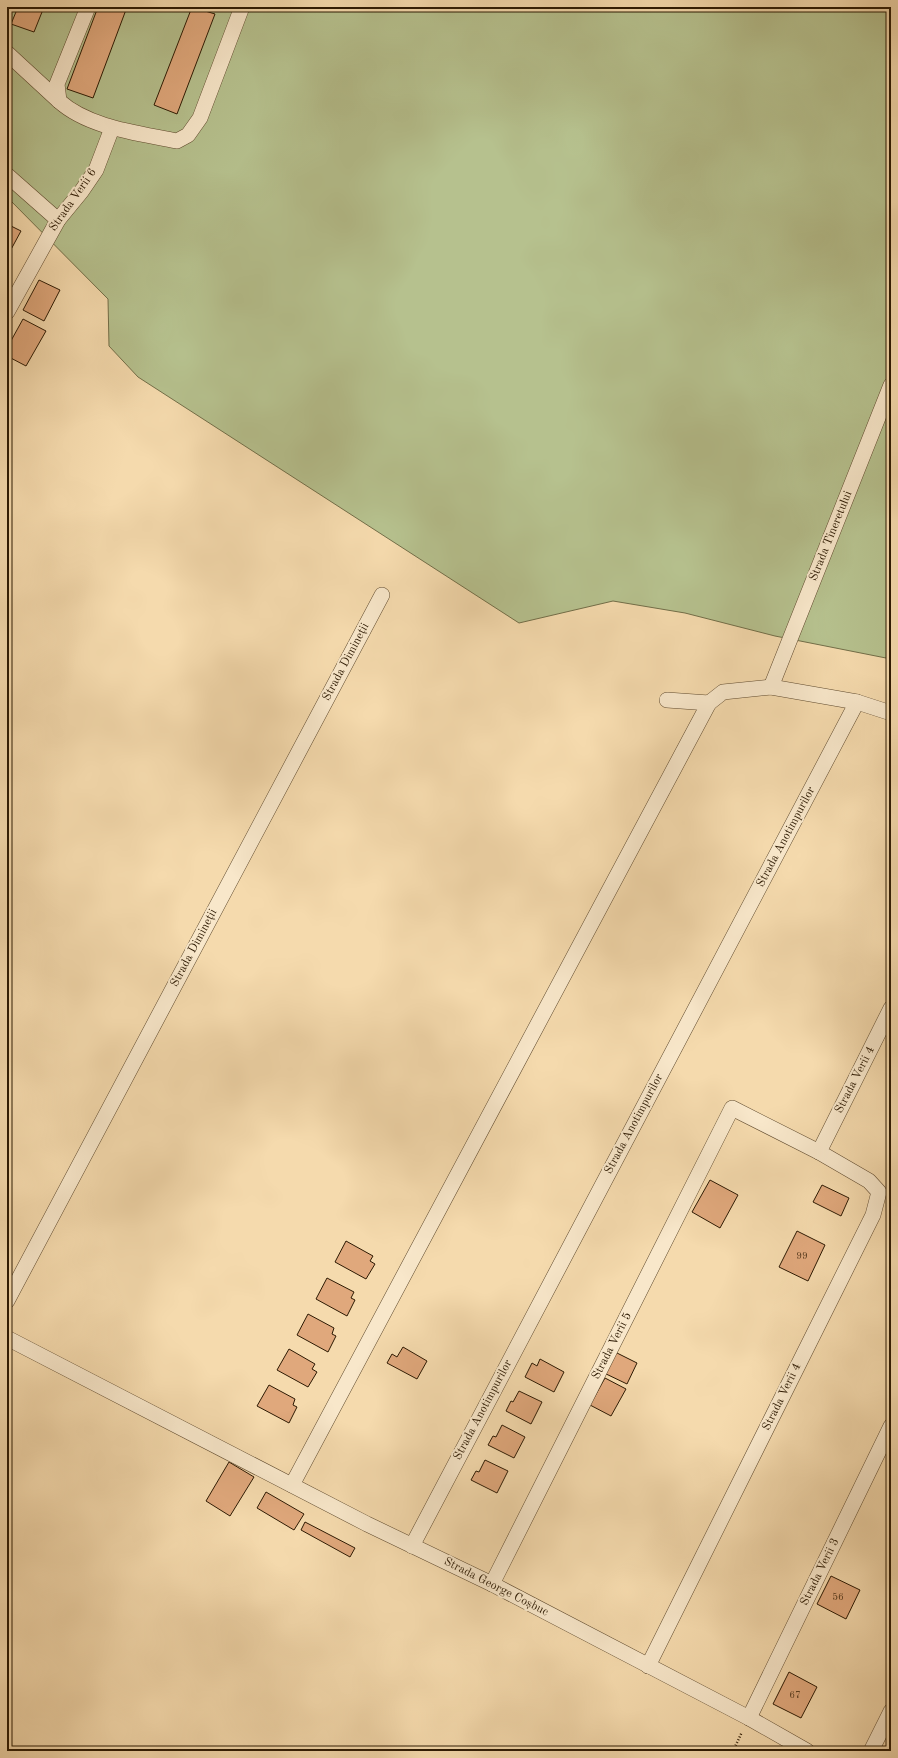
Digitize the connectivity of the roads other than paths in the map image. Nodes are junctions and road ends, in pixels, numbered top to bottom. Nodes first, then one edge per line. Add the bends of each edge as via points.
1 (88, 7) edge
2 (242, 7) edge
3 (7, 53) edge
4 (59, 101) junction
5 (112, 128) junction
6 (7, 175) edge
7 (58, 220) junction
8 (7, 312) edge
9 (891, 385) edge
10 (382, 595) dead end
11 (770, 687) junction
12 (668, 700) dead end
13 (857, 702) junction
14 (709, 703) junction
15 (891, 713) edge
16 (891, 1008) edge
17 (732, 1108) joint
18 (819, 1152) junction
19 (7, 1301) edge
20 (7, 1338) edge
21 (891, 1426) edge
22 (292, 1485) junction
23 (412, 1546) junction
24 (492, 1584) junction
25 (648, 1666) junction
26 (891, 1711) edge
27 (749, 1718) junction
28 (807, 1751) edge
29 (871, 1751) edge

1 - 4 street via 57,84
2 - 5 street via 200,118 188,135 177,141
3 - 4 street
4 - 5 street via 68,110
5 - 7 street, Strada Verii 6 via 96,170
6 - 7 street
7 - 8 street, Strada Verii 6
9 - 11 street, Strada Tineretului
10 - 19 street, Strada Dimineții
11 - 13 street
11 - 14 street via 723,692
12 - 14 street
13 - 15 street
13 - 23 street, Strada Anotimpurilor
14 - 22 street
16 - 18 street, Strada Verii 4
17 - 18 street, Strada Verii 4
17 - 24 street, Strada Verii 5
18 - 25 street, Strada Verii 4 via 869,1181 879,1192 873,1215
20 - 22 street, Strada George Coșbuc
21 - 27 street, Strada Verii 3
22 - 23 street, Strada George Coșbuc
23 - 24 street, Strada George Coșbuc
24 - 25 street, Strada George Coșbuc
25 - 27 street, Strada George Coșbuc
26 - 29 street
27 - 28 street, Strada George Coșbuc

